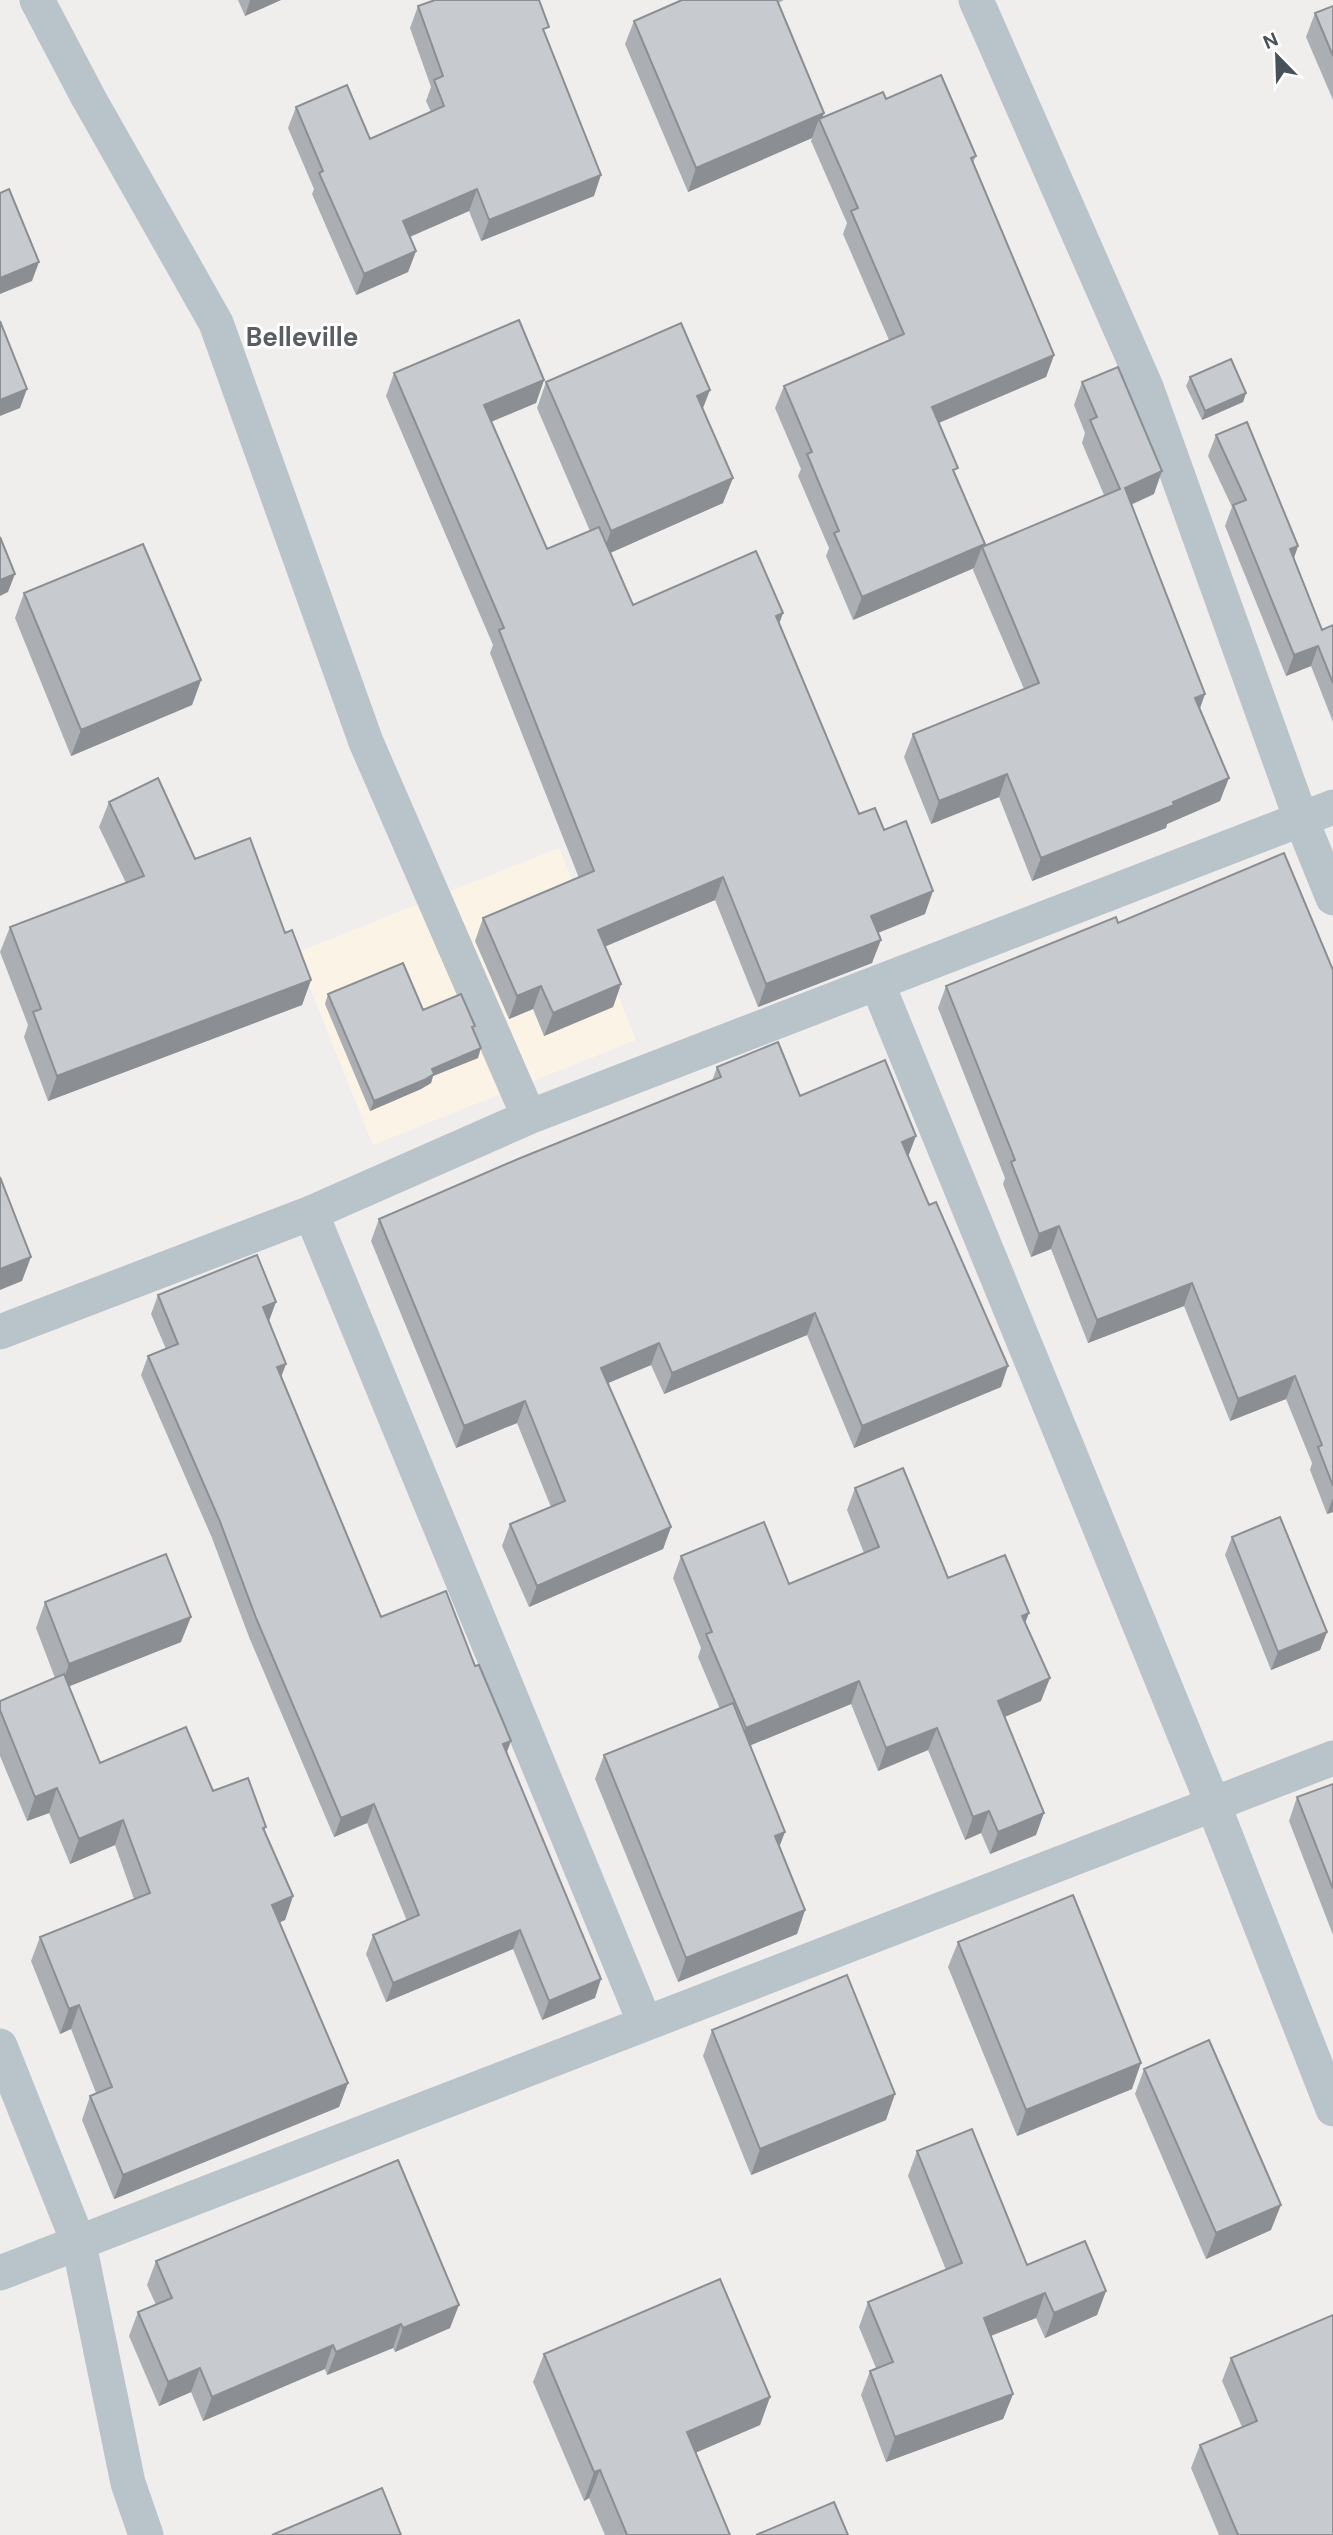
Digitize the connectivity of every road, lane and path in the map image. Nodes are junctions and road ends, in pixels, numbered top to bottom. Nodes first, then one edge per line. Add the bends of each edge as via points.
1 (37, 0) edge
2 (976, 0) edge
3 (1317, 813) edge
4 (1333, 898) edge
5 (877, 983) junction
6 (528, 1117) junction
7 (311, 1213) junction
8 (0, 1332) edge
9 (1333, 1758) edge
10 (1213, 1804) junction
11 (645, 2022) junction
12 (0, 2046) edge
13 (1333, 2109) edge
14 (79, 2244) junction
15 (0, 2273) edge
16 (146, 2535) edge

1 - 6 street via 216,323 366,742
2 - 3 street via 1146,387
3 - 4 street
3 - 5 street
5 - 6 street
5 - 10 street
6 - 7 street
7 - 8 street
7 - 11 street
9 - 10 street
10 - 11 street
10 - 13 street
11 - 14 street
12 - 14 street
14 - 15 street
14 - 16 street via 128,2483

